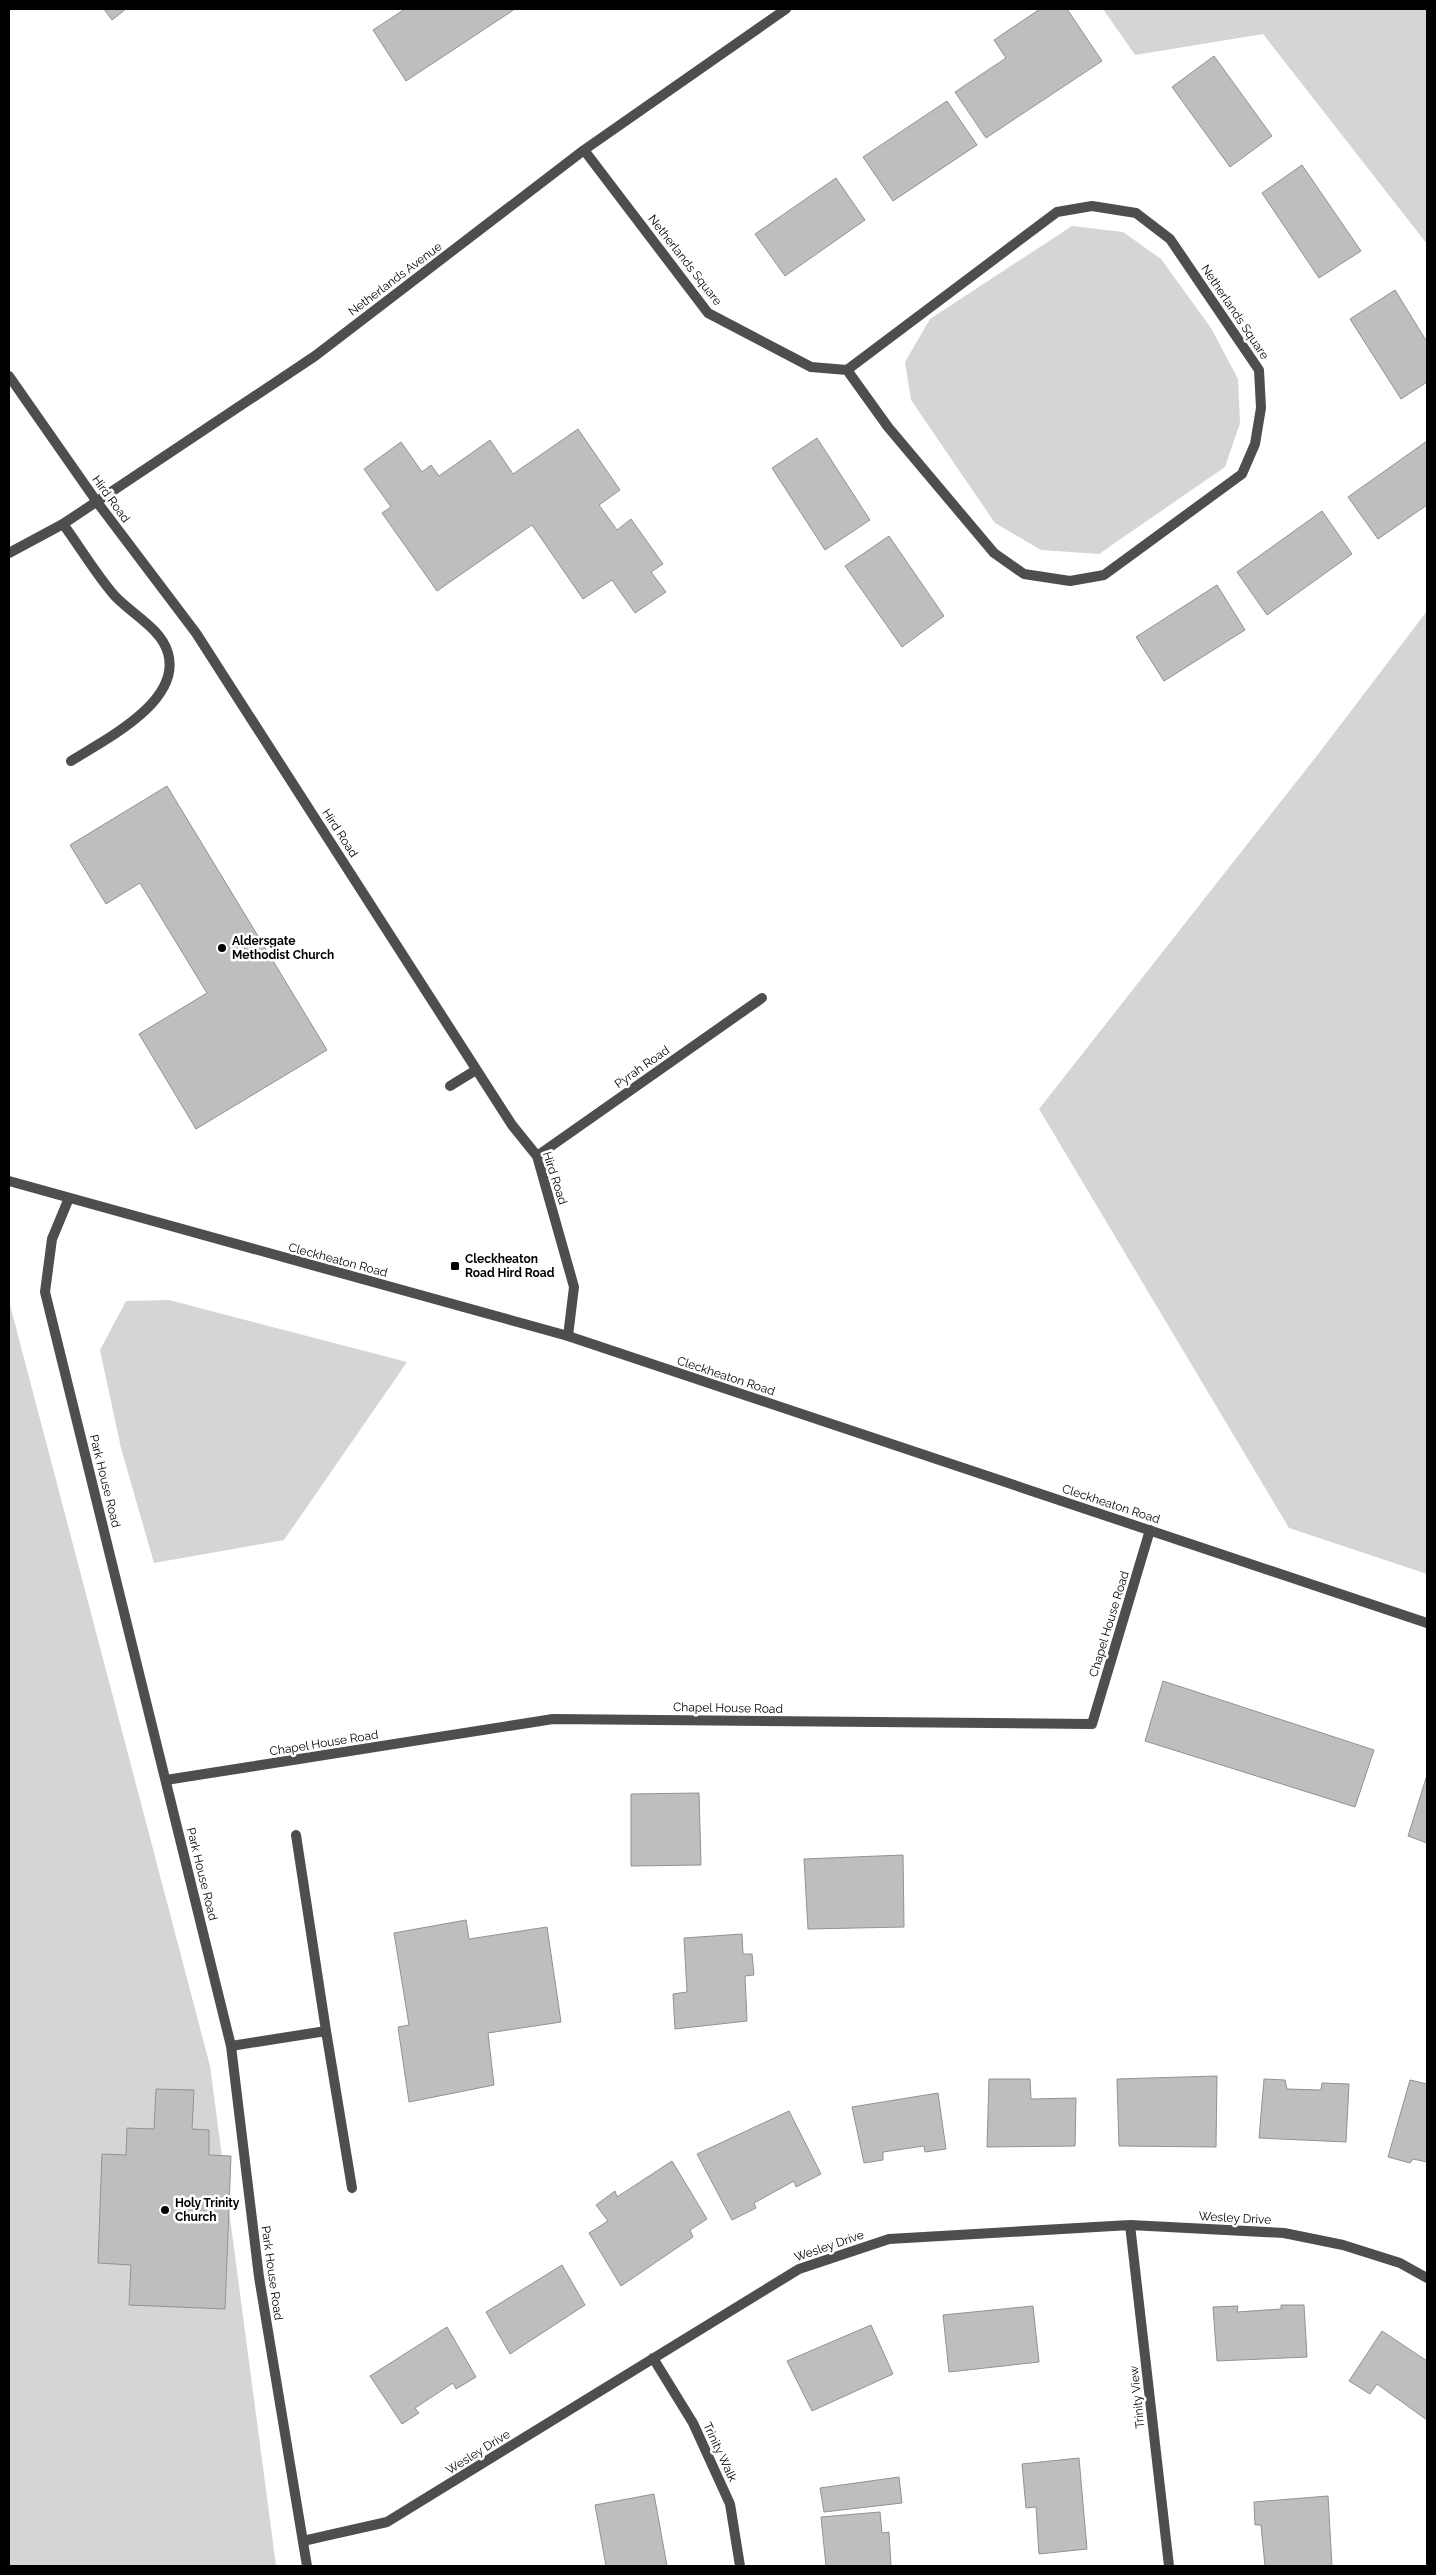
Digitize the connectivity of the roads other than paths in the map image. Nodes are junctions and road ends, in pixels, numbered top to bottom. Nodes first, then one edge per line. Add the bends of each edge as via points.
1 (786, 9) edge
2 (584, 150) junction
3 (848, 370) junction
4 (9, 376) edge
5 (97, 502) junction
6 (63, 524) junction
7 (9, 554) edge
8 (71, 761) dead end
9 (762, 998) dead end
10 (476, 1070) junction
11 (450, 1086) dead end
12 (537, 1156) junction
13 (9, 1182) edge
14 (69, 1198) junction
15 (568, 1336) junction
16 (1150, 1530) junction
17 (1427, 1623) edge
18 (166, 1780) junction
19 (296, 1835) dead end
20 (326, 2031) junction
21 (231, 2046) junction
22 (352, 2188) dead end
23 (1130, 2225) junction
24 (1427, 2278) edge
25 (653, 2358) junction
26 (303, 2541) junction
27 (307, 2566) edge
28 (740, 2566) edge
29 (1169, 2566) edge

1 - 2 street, Netherlands Avenue
2 - 3 street, Netherlands Square via 708,313 811,368
2 - 5 street, Netherlands Avenue via 315,356
3 - 3 street, Netherlands Square via 1057,212 1092,206 1136,213 1170,239 1259,370 1261,408 1254,444 1242,474 1104,575 1070,580 1024,574 994,553 888,427
4 - 5 street, Hird Road
5 - 6 street, Netherlands Avenue
5 - 10 street, Hird Road via 196,633
6 - 7 street, Netherlands Avenue
6 - 8 street via 115,595 150,625 168,652 169,675 155,702 118,732
9 - 12 street, Pyrah Road
10 - 11 street
10 - 12 street, Hird Road
12 - 15 street, Hird Road via 574,1287
13 - 14 street, Cleckheaton Road
14 - 15 street, Cleckheaton Road
14 - 18 street, Park House Road via 52,1239 45,1292
15 - 16 street, Cleckheaton Road
16 - 17 street, Cleckheaton Road
16 - 18 street, Chapel House Road via 1092,1724 553,1719
18 - 21 street, Park House Road
19 - 20 street
20 - 21 street
20 - 22 street
21 - 26 street, Park House Road via 259,2278
23 - 24 street, Wesley Drive via 1284,2233 1343,2245 1400,2263
23 - 25 street, Wesley Drive via 889,2239 798,2269
23 - 29 street, Trinity View
25 - 26 street, Wesley Drive via 387,2522
25 - 28 street, Trinity Walk via 693,2423 730,2504
26 - 27 street, Park House Road

